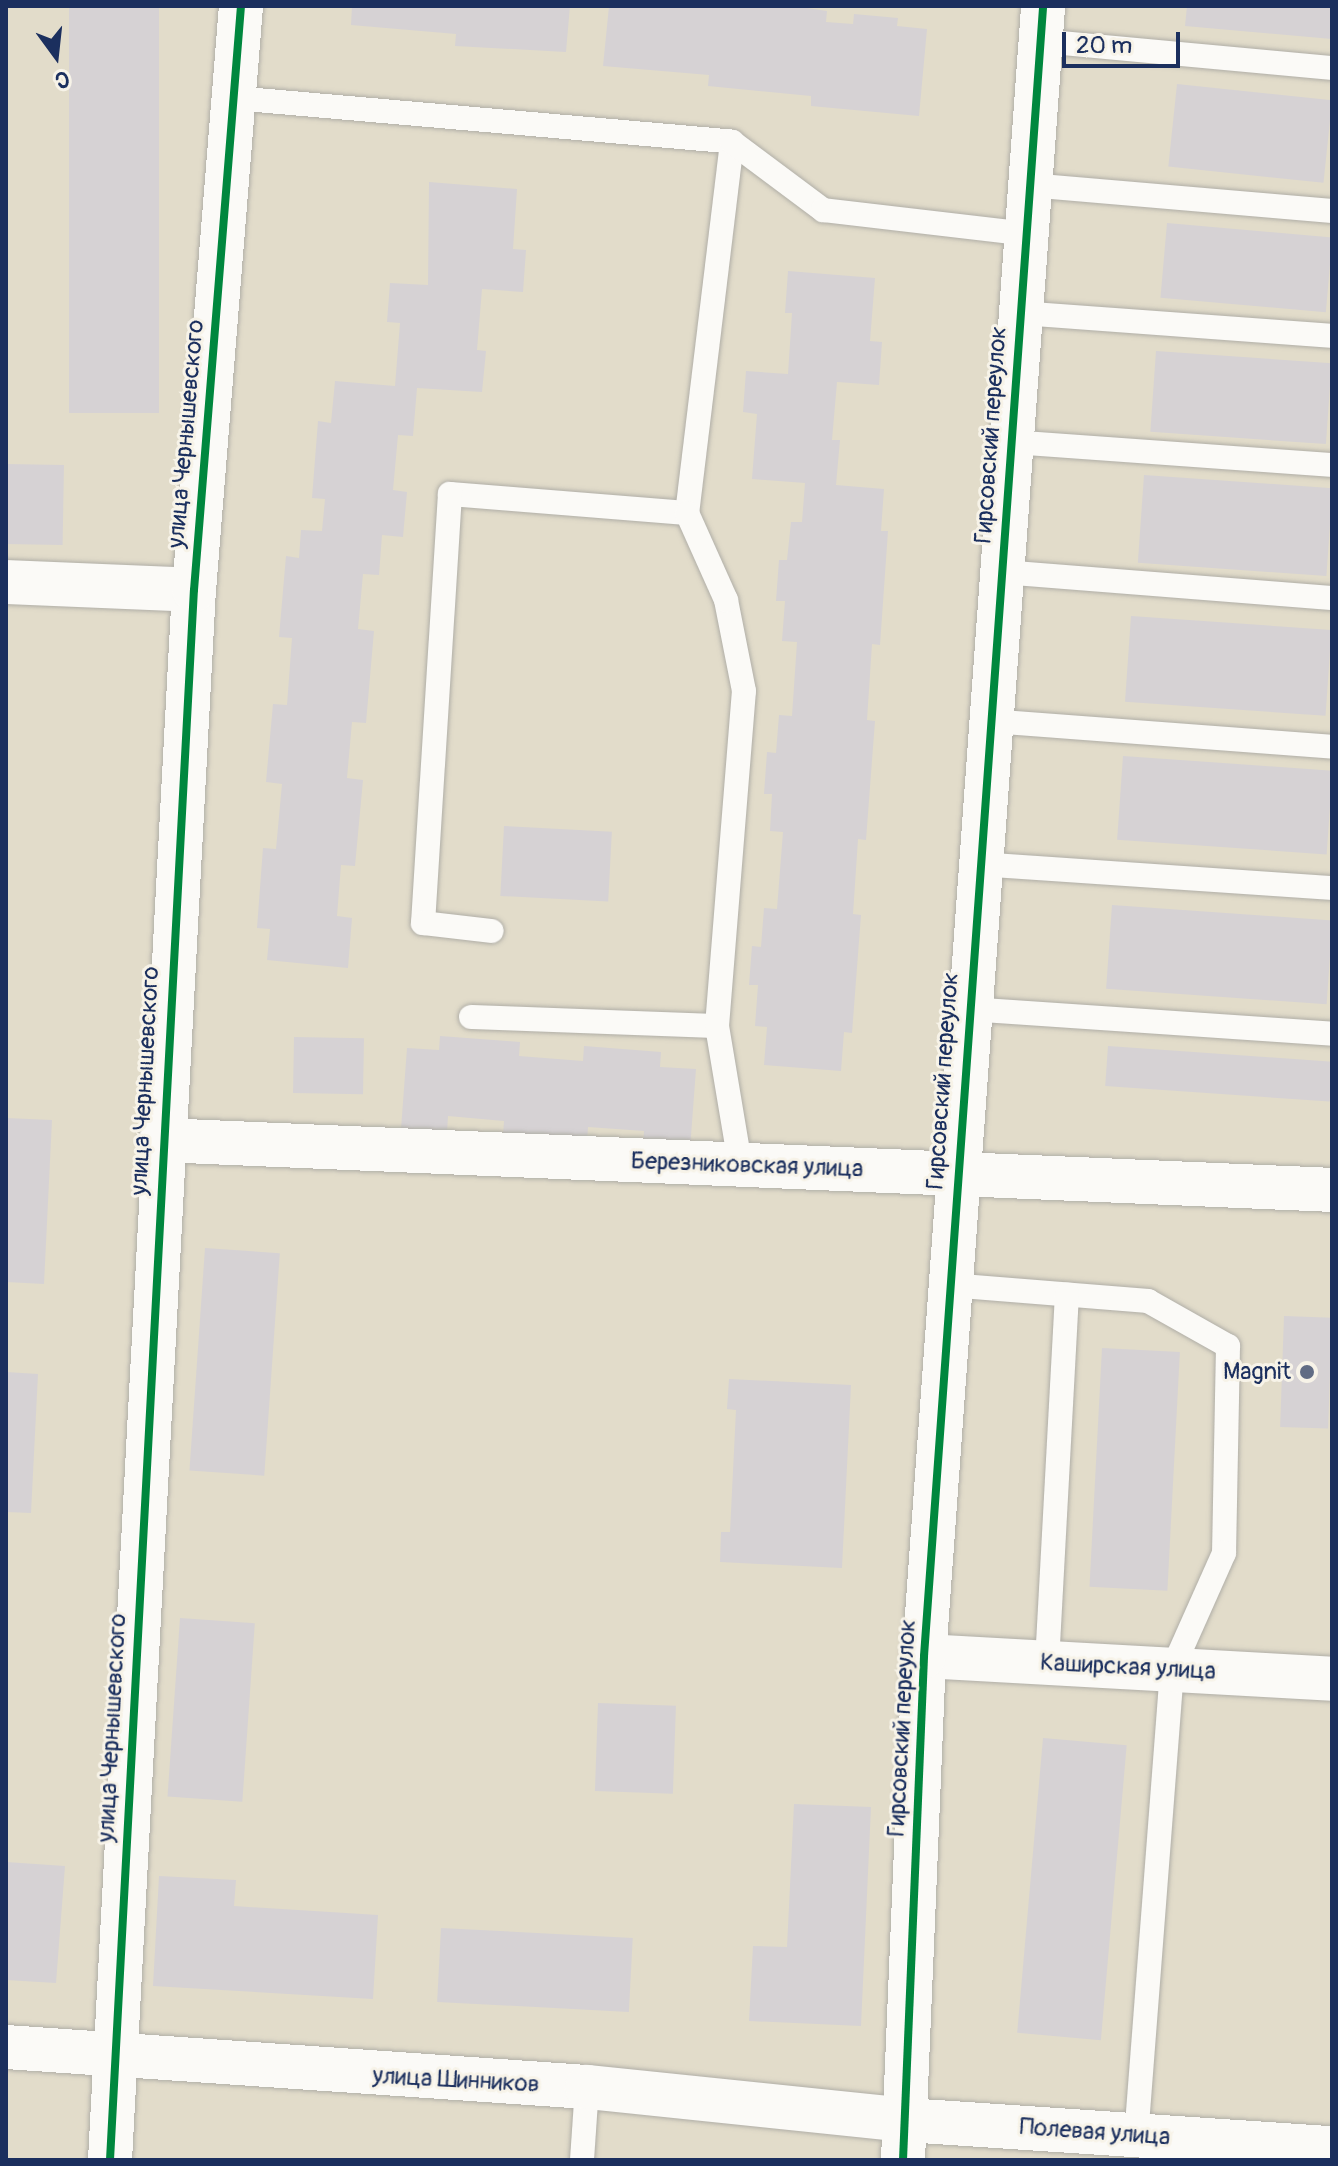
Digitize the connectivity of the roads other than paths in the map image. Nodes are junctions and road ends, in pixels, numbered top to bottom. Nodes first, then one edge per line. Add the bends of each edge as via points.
1 (241, 6) edge
2 (1042, 24) edge
3 (1332, 68) edge
4 (234, 98) junction
5 (732, 142) junction
6 (1029, 185) junction
7 (1332, 211) edge
8 (1026, 234) junction
9 (1020, 313) junction
10 (1332, 336) edge
11 (1011, 442) junction
12 (1332, 465) edge
13 (687, 513) junction
14 (1001, 572) junction
15 (6, 582) edge
16 (194, 590) junction
17 (1332, 598) edge
18 (990, 721) junction
19 (1332, 747) edge
20 (979, 864) junction
21 (1332, 888) edge
22 (492, 931) dead end
23 (969, 1009) junction
24 (471, 1017) dead end
25 (717, 1026) junction
26 (1332, 1034) edge
27 (161, 1140) junction
28 (740, 1164) junction
29 (956, 1174) junction
30 (1332, 1190) edge
31 (949, 1285) junction
32 (1067, 1295) junction
33 (924, 1656) junction
34 (1047, 1663) junction
35 (1172, 1670) junction
36 (1332, 1679) edge
37 (6, 2047) edge
38 (115, 2059) junction
39 (587, 2087) junction
40 (1136, 2135) junction
41 (905, 2140) edge
42 (1332, 2148) edge
43 (110, 2160) edge
44 (582, 2160) edge

1 - 4 street, улица Чернышевского
2 - 3 lane
2 - 6 street, Гирсовский переулок
4 - 5 lane
4 - 16 street, улица Чернышевского
5 - 8 lane via 823,210
5 - 13 lane
6 - 7 lane
6 - 8 street, Гирсовский переулок
8 - 9 street, Гирсовский переулок
9 - 10 lane
9 - 11 street, Гирсовский переулок
11 - 12 lane
11 - 14 street, Гирсовский переулок
13 - 22 lane via 450,494 423,923
13 - 25 lane via 726,600 744,691
14 - 17 lane
14 - 18 street, Гирсовский переулок
15 - 16 street
16 - 27 street, улица Чернышевского
18 - 19 lane
18 - 20 street, Гирсовский переулок
20 - 21 lane
20 - 23 street, Гирсовский переулок
23 - 26 lane
23 - 29 street, Гирсовский переулок
24 - 25 lane
25 - 28 lane
27 - 28 street, Березниковская улица
27 - 38 street, улица Чернышевского
28 - 29 street, Березниковская улица
29 - 30 street, Березниковская улица
29 - 31 street, Гирсовский переулок
31 - 32 lane
31 - 33 street, Гирсовский переулок
32 - 34 lane
32 - 35 lane via 1148,1301 1228,1346 1224,1553
33 - 34 street, Каширская улица
33 - 41 street, Гирсовский переулок
34 - 35 street, Каширская улица
35 - 36 street, Каширская улица
35 - 40 lane
37 - 38 street, улица Шинников
38 - 39 street, улица Шинников
38 - 43 street, улица Чернышевского
39 - 41 street, улица Шинников
39 - 44 lane
40 - 41 street, Полевая улица
40 - 42 street, Полевая улица

